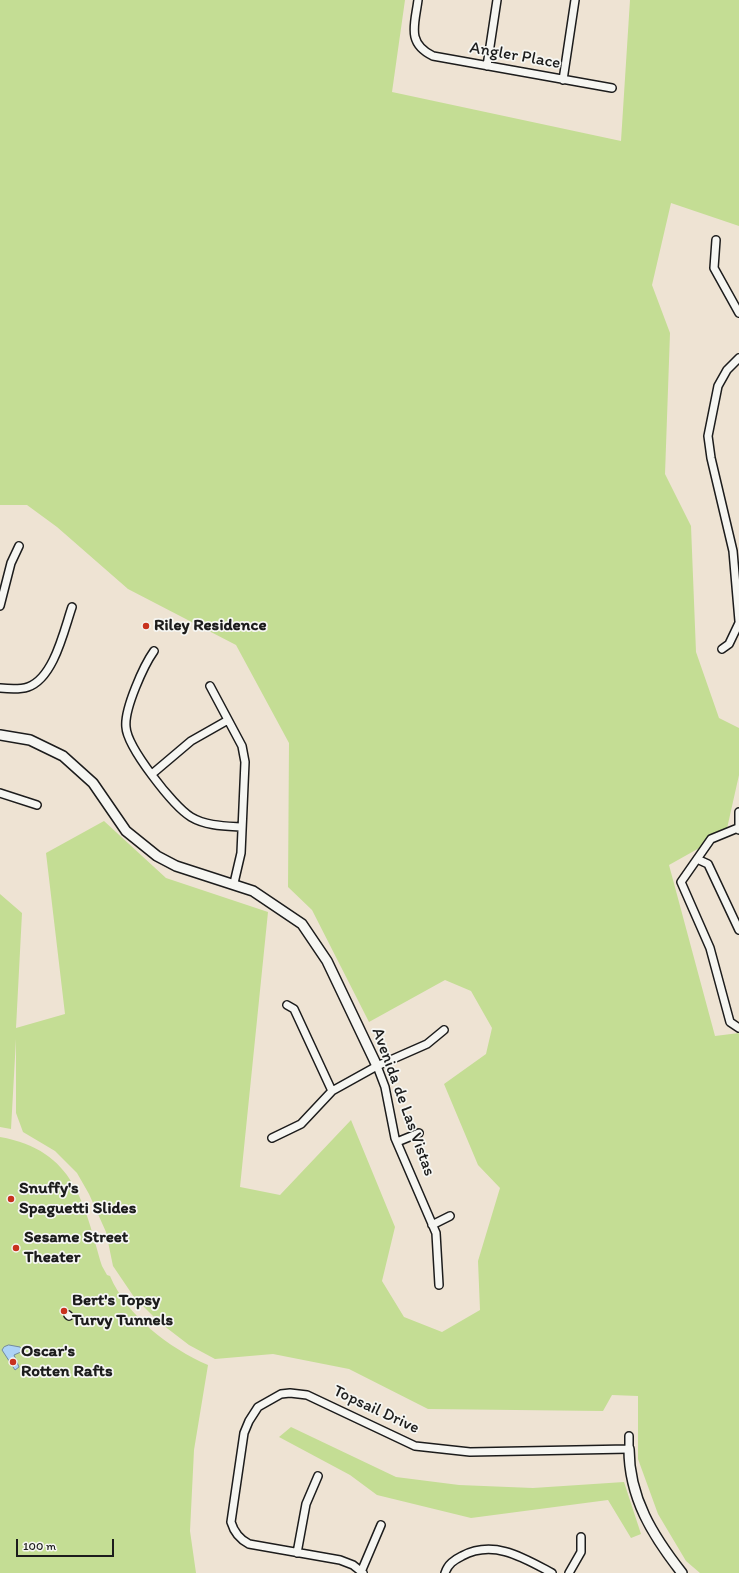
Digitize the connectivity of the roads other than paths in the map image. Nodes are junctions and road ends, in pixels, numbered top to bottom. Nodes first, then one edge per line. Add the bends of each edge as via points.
1 (418, 0) edge
2 (497, 0) edge
3 (575, 0) edge
4 (487, 66) junction
5 (563, 80) junction
6 (612, 88) dead end
7 (716, 240) dead end
8 (739, 313) edge
9 (739, 358) edge
10 (19, 546) dead end
11 (736, 551) edge
12 (0, 606) edge
13 (72, 606) dead end
14 (739, 622) edge
15 (722, 649) dead end
16 (154, 650) dead end
17 (210, 686) dead end
18 (0, 688) edge
19 (228, 720) junction
20 (0, 735) edge
21 (152, 774) junction
22 (0, 793) edge
23 (37, 805) dead end
24 (739, 812) edge
25 (242, 827) junction
26 (739, 829) edge
27 (697, 859) junction
28 (234, 883) junction
29 (739, 930) edge
30 (287, 1005) dead end
31 (739, 1028) edge
32 (444, 1030) dead end
33 (376, 1066) junction
34 (332, 1091) junction
35 (419, 1133) dead end
36 (272, 1138) dead end
37 (397, 1142) junction
38 (450, 1216) dead end
39 (432, 1225) junction
40 (439, 1286) dead end
41 (629, 1436) dead end
42 (629, 1449) junction
43 (318, 1476) dead end
44 (381, 1525) dead end
45 (581, 1537) dead end
46 (298, 1553) junction
47 (362, 1572) edge
48 (445, 1573) edge
49 (552, 1573) edge
50 (569, 1573) edge
51 (682, 1573) edge

1 - 4 street, Angler Place via 413,35 418,45 433,56
2 - 4 street
3 - 5 street
4 - 5 street, Angler Place
5 - 6 street, Angler Place
7 - 8 street via 714,268
9 - 11 street via 727,370 718,386 708,436 711,458
10 - 12 street via 11,563
11 - 14 street
13 - 18 street via 53,660 37,682 28,687
14 - 15 street via 729,644
16 - 21 street via 146,661 125,716 127,736
17 - 19 street
19 - 21 street via 191,741
19 - 25 street via 242,746 245,762
20 - 28 street, Avenida de Las Vistas via 30,740 63,756 93,783 126,831 157,856 176,866
21 - 25 street via 173,802 192,818 215,826
22 - 23 street
24 - 26 street
25 - 28 street via 242,853
26 - 27 street via 711,840
27 - 29 street via 708,864
27 - 31 street via 681,882 710,948 730,1022
28 - 33 street, Avenida de Las Vistas via 265,898 302,924 327,962
30 - 34 street via 294,1009
32 - 33 street via 427,1044
33 - 34 street
33 - 37 street, Avenida de Las Vistas via 385,1087
34 - 36 street via 301,1124
35 - 37 street
37 - 39 street, Avenida de Las Vistas
38 - 39 street
39 - 40 street, Avenida de Las Vistas via 438,1242
41 - 42 street
42 - 46 street, Topsail Drive via 470,1452 415,1446 307,1394 281,1394 258,1407 248,1421 244,1432 231,1522 236,1534 249,1544
42 - 51 street via 633,1481 649,1528
43 - 46 street via 306,1504
44 - 47 street
45 - 50 street via 581,1552
46 - 47 street via 340,1560
48 - 49 street via 456,1559 471,1552 488,1549 511,1552

